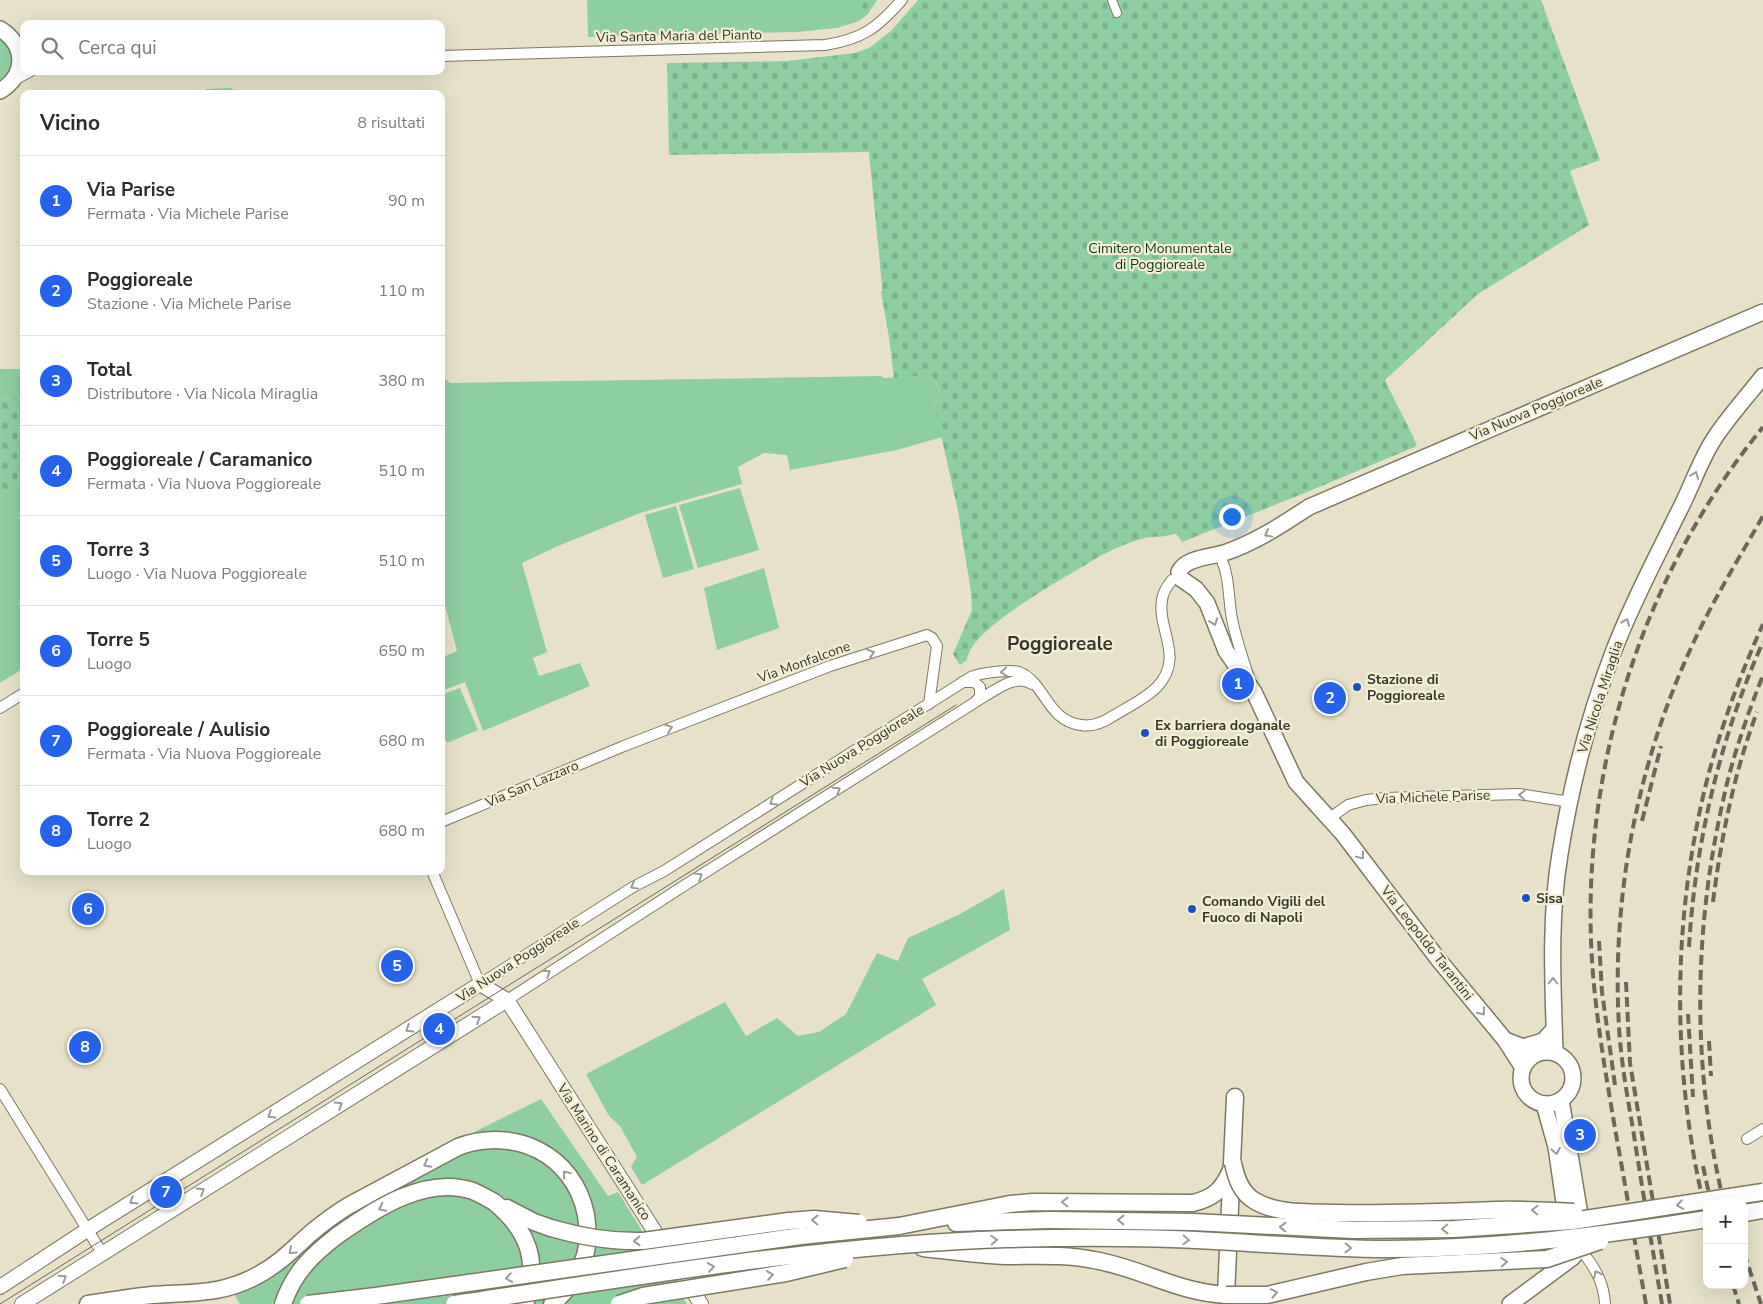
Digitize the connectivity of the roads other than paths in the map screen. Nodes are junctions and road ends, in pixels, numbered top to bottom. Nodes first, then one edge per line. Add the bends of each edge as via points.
1 (902, 0) edge
2 (1112, 0) edge
3 (1117, 14) dead end
4 (0, 29) edge
5 (19, 45) edge
6 (445, 56) edge
7 (23, 75) edge
8 (14, 80) junction
9 (0, 91) edge
10 (1763, 312) edge
11 (1763, 376) edge
12 (1221, 558) dead end
13 (1172, 580) dead end
14 (962, 682) junction
15 (1040, 692) junction
16 (1254, 692) junction
17 (20, 696) edge
18 (976, 702) junction
19 (929, 704) junction
20 (0, 708) edge
21 (624, 746) joint
22 (1570, 802) junction
23 (1330, 818) junction
24 (445, 820) edge
25 (434, 875) edge
26 (480, 984) junction
27 (507, 1000) junction
28 (1554, 1029) junction
29 (1504, 1040) junction
30 (1555, 1053) junction
31 (1523, 1068) junction
32 (0, 1089) edge
33 (1235, 1097) dead end
34 (1561, 1100) junction
35 (1544, 1104) junction
36 (1763, 1129) edge
37 (1747, 1139) dead end
38 (1233, 1163) junction
39 (494, 1202) junction
40 (1757, 1203) edge
41 (1703, 1219) edge
42 (1621, 1222) junction
43 (899, 1226) junction
44 (1575, 1229) junction
45 (87, 1230) junction
46 (898, 1245) junction
47 (1580, 1249) junction
48 (102, 1253) junction
49 (0, 1287) edge
50 (1226, 1295) junction
51 (22, 1304) edge
52 (88, 1304) edge
53 (283, 1304) edge
54 (308, 1304) edge
55 (454, 1304) edge
56 (525, 1304) edge
57 (552, 1304) edge
58 (619, 1304) edge
59 (701, 1304) edge
60 (1498, 1304) edge
61 (1510, 1304) edge
62 (1605, 1304) edge

1 - 6 street, Via Santa Maria del Pianto via 874,29 844,42 825,45
2 - 3 street
4 - 5 main road
5 - 8 main road via 20,65
7 - 8 street
8 - 9 main road
10 -> 16 main road, Via Nuova Poggioreale via 1308,507 1268,535 1186,564 1178,575 1202,595 1226,651
22 -> 11 main road, Via Nicola Miraglia via 1604,677 1635,601 1706,452
12 - 16 street via 1227,570 1236,639
13 - 15 street, Via Nuova Poggioreale via 1161,607 1170,661 1157,687 1102,723 1084,726 1067,722
15 -> 14 street, Via Nuova Poggioreale via 1027,677 1014,671 980,675
14 - 18 street via 974,682 980,687 980,697
14 - 19 street, Via Nuova Poggioreale
15 - 18 street, Via Nuova Poggioreale via 1028,682 1015,681
16 - 23 main road via 1296,782
17 - 20 street
27 -> 18 street, Via Nuova Poggioreale
21 -> 19 street, Via Monfalcone via 830,666 926,635 936,646
19 -> 26 street, Via Nuova Poggioreale
21 - 24 street, Via San Lazzaro
22 -> 23 street, Via Michele Parise via 1519,794 1385,798 1348,805
28 -> 22 main road, Via Nicola Miraglia via 1555,892
23 -> 29 main road, Via Leopoldo Tarantini
25 - 26 street
26 - 27 main road
26 -> 45 main road, Via Nuova Poggioreale
48 -> 27 main road, Via Nuova Poggioreale
27 - 59 main road, Via Marino di Caramanico
28 - 29 main road via 1543,1041 1523,1046
28 - 30 main road, Via Nicola Miraglia
29 - 31 main road, Via Leopoldo Tarantini
30 - 31 main road via 1538,1054 1530,1058
30 - 34 main road via 1568,1063 1573,1079
31 - 35 main road, Via Leopoldo Tarantini via 1521,1082 1524,1090 1536,1102
32 - 45 street
33 - 38 highway
34 - 35 main road
34 - 44 main road
35 -> 44 main road
36 - 37 street
42 -> 38 highway, bridge via 1520,1210 1370,1214 1278,1209 1266,1207 1248,1197 1238,1182
38 -> 43 highway via 1219,1191 1193,1203 1033,1202
38 - 50 highway, bridge
43 -> 39 highway, bridge via 814,1219 643,1241 609,1241 584,1238 551,1228
39 -> 53 highway, bridge via 474,1192 434,1188 410,1194 374,1211 338,1235 304,1265 292,1282
39 - 56 highway, bridge via 515,1221 528,1247 532,1274
40 -> 42 highway, bridge
41 - 42 highway, bridge
42 -> 43 highway, bridge via 1572,1221 1416,1230 1134,1220
42 - 44 street
46 -> 42 highway, bridge via 1007,1239 1135,1238 1334,1248 1436,1248 1528,1243
50 -> 42 highway, bridge via 1267,1295 1402,1266 1547,1259 1566,1254
43 -> 54 highway, bridge via 801,1236
44 - 47 main road via 1582,1240
44 - 60 main road via 1564,1252 1556,1260
45 - 48 street
45 - 49 main road, Via Nuova Poggioreale
46 - 50 highway, bridge via 985,1255 1094,1260 1191,1291
55 -> 46 highway, bridge via 757,1260
58 -> 46 highway, bridge via 643,1296 786,1273
47 - 61 main road
62 -> 47 street via 1600,1280
51 -> 48 main road, Via Nuova Poggioreale
57 -> 52 highway via 574,1280 584,1259 587,1227 584,1207 564,1170 535,1148 505,1140 484,1140 458,1147 348,1206 310,1234 284,1259 229,1288

